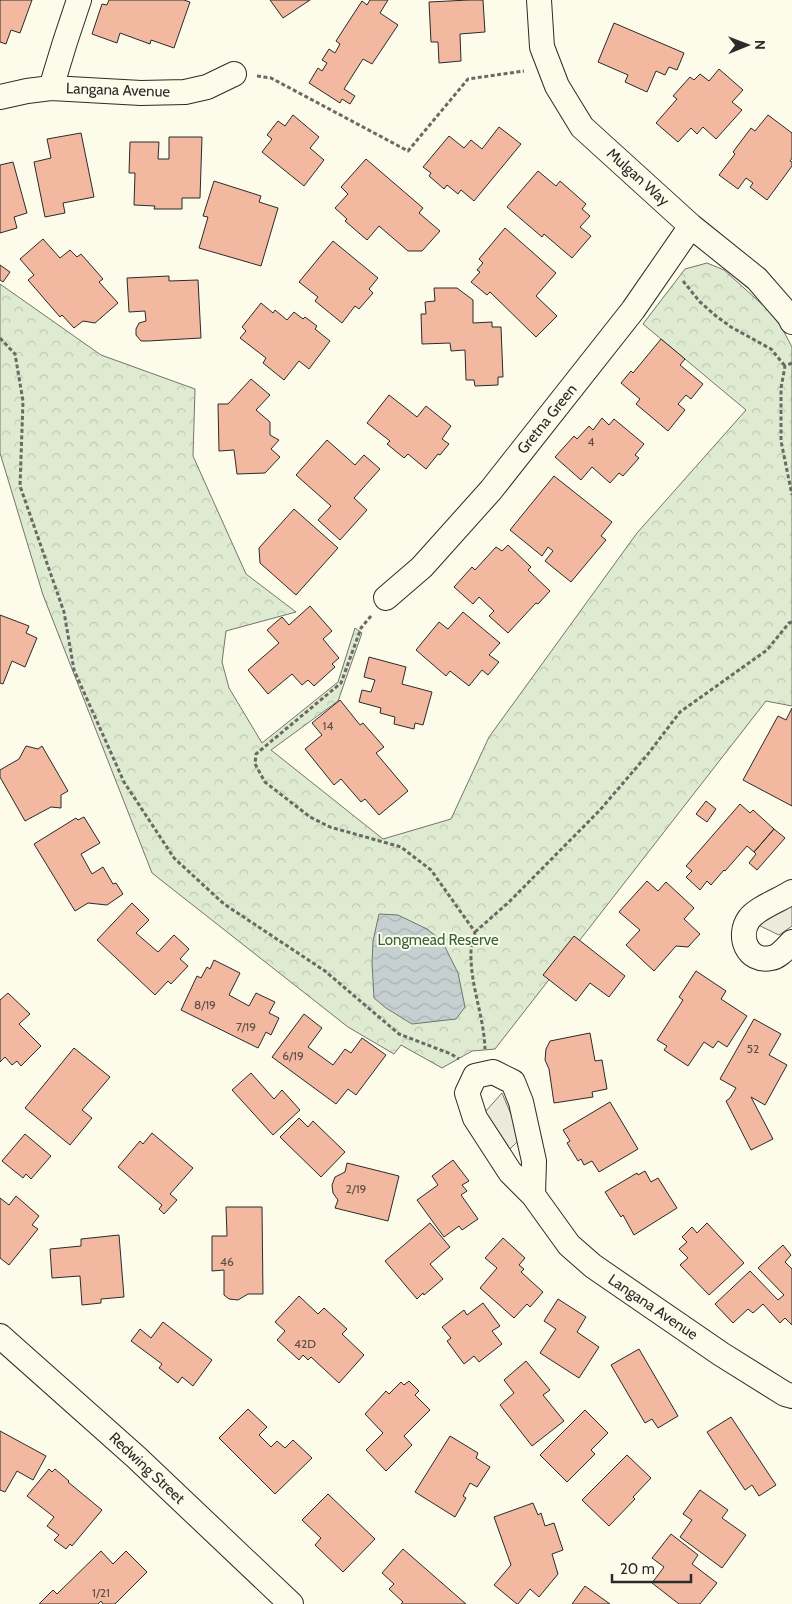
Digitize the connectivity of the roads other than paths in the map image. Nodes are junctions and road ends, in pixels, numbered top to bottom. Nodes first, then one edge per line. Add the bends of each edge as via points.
1 (80, 0) edge
2 (539, 0) edge
3 (234, 74) road end
4 (51, 88) junction
5 (0, 97) edge
6 (691, 226) junction
7 (792, 322) edge
8 (386, 598) road end
9 (792, 892) edge
10 (792, 942) edge
11 (533, 1195) junction
12 (0, 1336) edge
13 (792, 1396) edge
14 (291, 1604) edge

1 - 4 street
2 - 6 street, Mulgan Way via 542,47 557,86 582,127
3 - 4 street, Langana Avenue via 207,87 185,92
4 - 5 street, Langana Avenue
6 - 7 street, Mulgan Way via 757,279
6 - 8 street, Gretna Green via 633,310 491,490 422,567
9 - 10 street via 753,914 743,937 750,953 762,958 778,955
11 - 11 street, Langana Avenue via 510,1172 475,1118 467,1093 471,1070 493,1072 513,1082 521,1102 534,1161
11 - 13 street, Langana Avenue via 568,1244 593,1266 721,1354
12 - 14 street, Redwing Street via 136,1457

